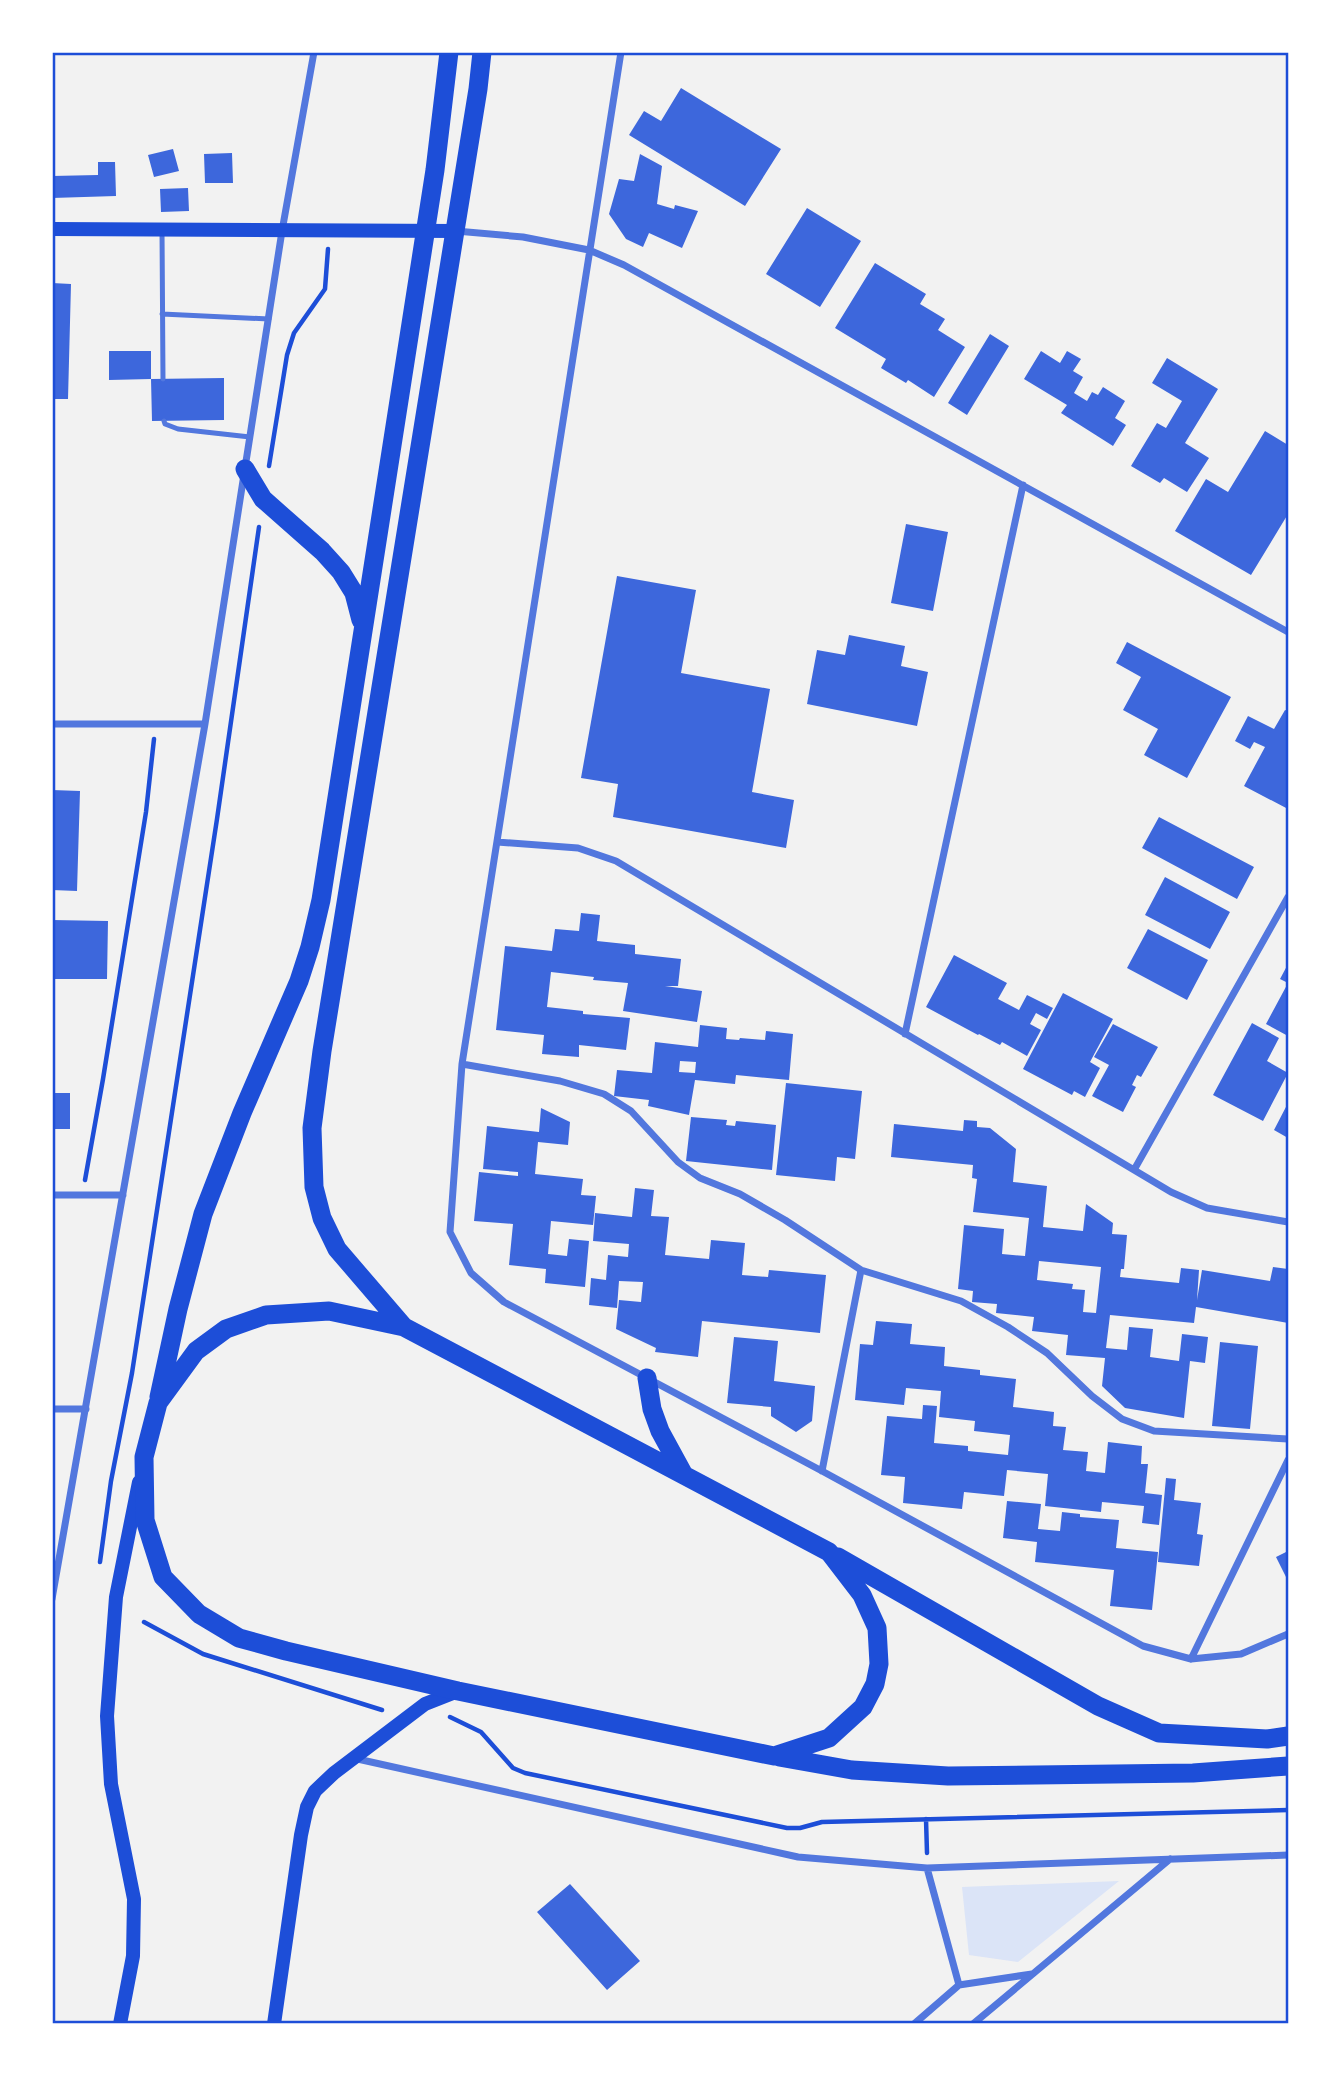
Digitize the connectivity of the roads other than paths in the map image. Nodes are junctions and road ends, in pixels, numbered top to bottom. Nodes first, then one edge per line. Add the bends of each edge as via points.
1 (314, 52) edge
2 (449, 52) edge
3 (482, 52) edge
4 (621, 52) edge
5 (52, 229) edge
6 (162, 230) junction
7 (282, 231) junction
8 (425, 231) junction
9 (456, 231) junction
10 (589, 250) junction
11 (162, 314) junction
12 (268, 319) junction
13 (163, 379) dead end
14 (164, 421) dead end
15 (250, 437) junction
16 (245, 469) junction
17 (1023, 485) junction
18 (363, 629) junction
19 (1289, 632) edge
20 (52, 724) edge
21 (205, 724) junction
22 (497, 842) junction
23 (1289, 897) edge
24 (905, 1034) junction
25 (462, 1064) junction
26 (1134, 1170) junction
27 (52, 1195) edge
28 (123, 1195) junction
29 (1289, 1222) edge
30 (861, 1270) junction
31 (404, 1327) junction
32 (647, 1378) junction
33 (158, 1403) junction
34 (52, 1409) edge
35 (86, 1409) junction
36 (1289, 1439) edge
37 (144, 1457) junction
38 (1289, 1460) edge
39 (822, 1471) junction
40 (684, 1476) junction
41 (829, 1552) junction
42 (52, 1599) edge
43 (1289, 1634) edge
44 (1192, 1659) junction
45 (458, 1691) junction
46 (1289, 1736) edge
47 (774, 1756) junction
48 (353, 1758) junction
49 (1289, 1766) edge
50 (1289, 1855) edge
51 (1170, 1859) junction
52 (927, 1868) junction
53 (1032, 1974) junction
54 (959, 1985) junction
55 (120, 2024) edge
56 (274, 2024) edge
57 (914, 2024) edge
58 (973, 2024) edge

1 - 7 street
2 - 8 highway
3 - 9 highway
4 - 10 street
5 - 6 main road
6 - 7 main road
6 - 11 lane
7 - 8 main road
7 - 12 street
8 - 9 main road
8 - 18 highway
9 - 10 street via 523,237
9 - 31 highway via 312,1128 314,1187 322,1218 337,1249
10 - 17 street
10 - 22 street
11 - 12 lane
11 - 13 lane
12 - 15 street
14 - 15 lane via 178,429
15 - 16 street
16 - 18 highway via 263,499 341,572 354,593
16 - 21 street
17 - 19 street
17 - 24 street
18 - 33 highway via 310,947 203,1214
20 - 21 street
21 - 28 street
22 - 24 street via 578,848 616,862
22 - 25 street
23 - 26 street
24 - 26 street
25 - 30 street via 560,1081 604,1094 631,1111 699,1178 751,1200
25 - 32 street via 450,1232 471,1273 504,1302
26 - 29 street via 1207,1208
27 - 28 street
28 - 35 street
30 - 36 street via 961,1301 1008,1326 1047,1353 1122,1419 1154,1431
30 - 39 street
31 - 33 highway via 329,1311 266,1315 226,1329 196,1351
31 - 40 highway
32 - 39 street
32 - 40 highway via 660,1431
33 - 37 highway
34 - 35 street
35 - 42 street
37 - 45 highway via 145,1520 163,1577 199,1614 239,1638
37 - 55 main road via 116,1597 107,1716 111,1784 134,1899 133,1956
38 - 44 street
39 - 44 street via 1143,1646
40 - 41 highway
41 - 46 highway via 1098,1706 1159,1732 1267,1739
41 - 47 highway via 862,1595 877,1628 875,1684 863,1707 829,1738
43 - 44 street via 1241,1654
45 - 47 highway
45 - 48 main road via 425,1704
47 - 49 highway via 852,1770 948,1776 1193,1773
48 - 52 street via 798,1857
48 - 56 main road via 315,1791 307,1807
50 - 51 street
51 - 52 street
51 - 53 street
52 - 54 street
53 - 54 street
53 - 58 street
54 - 57 street

